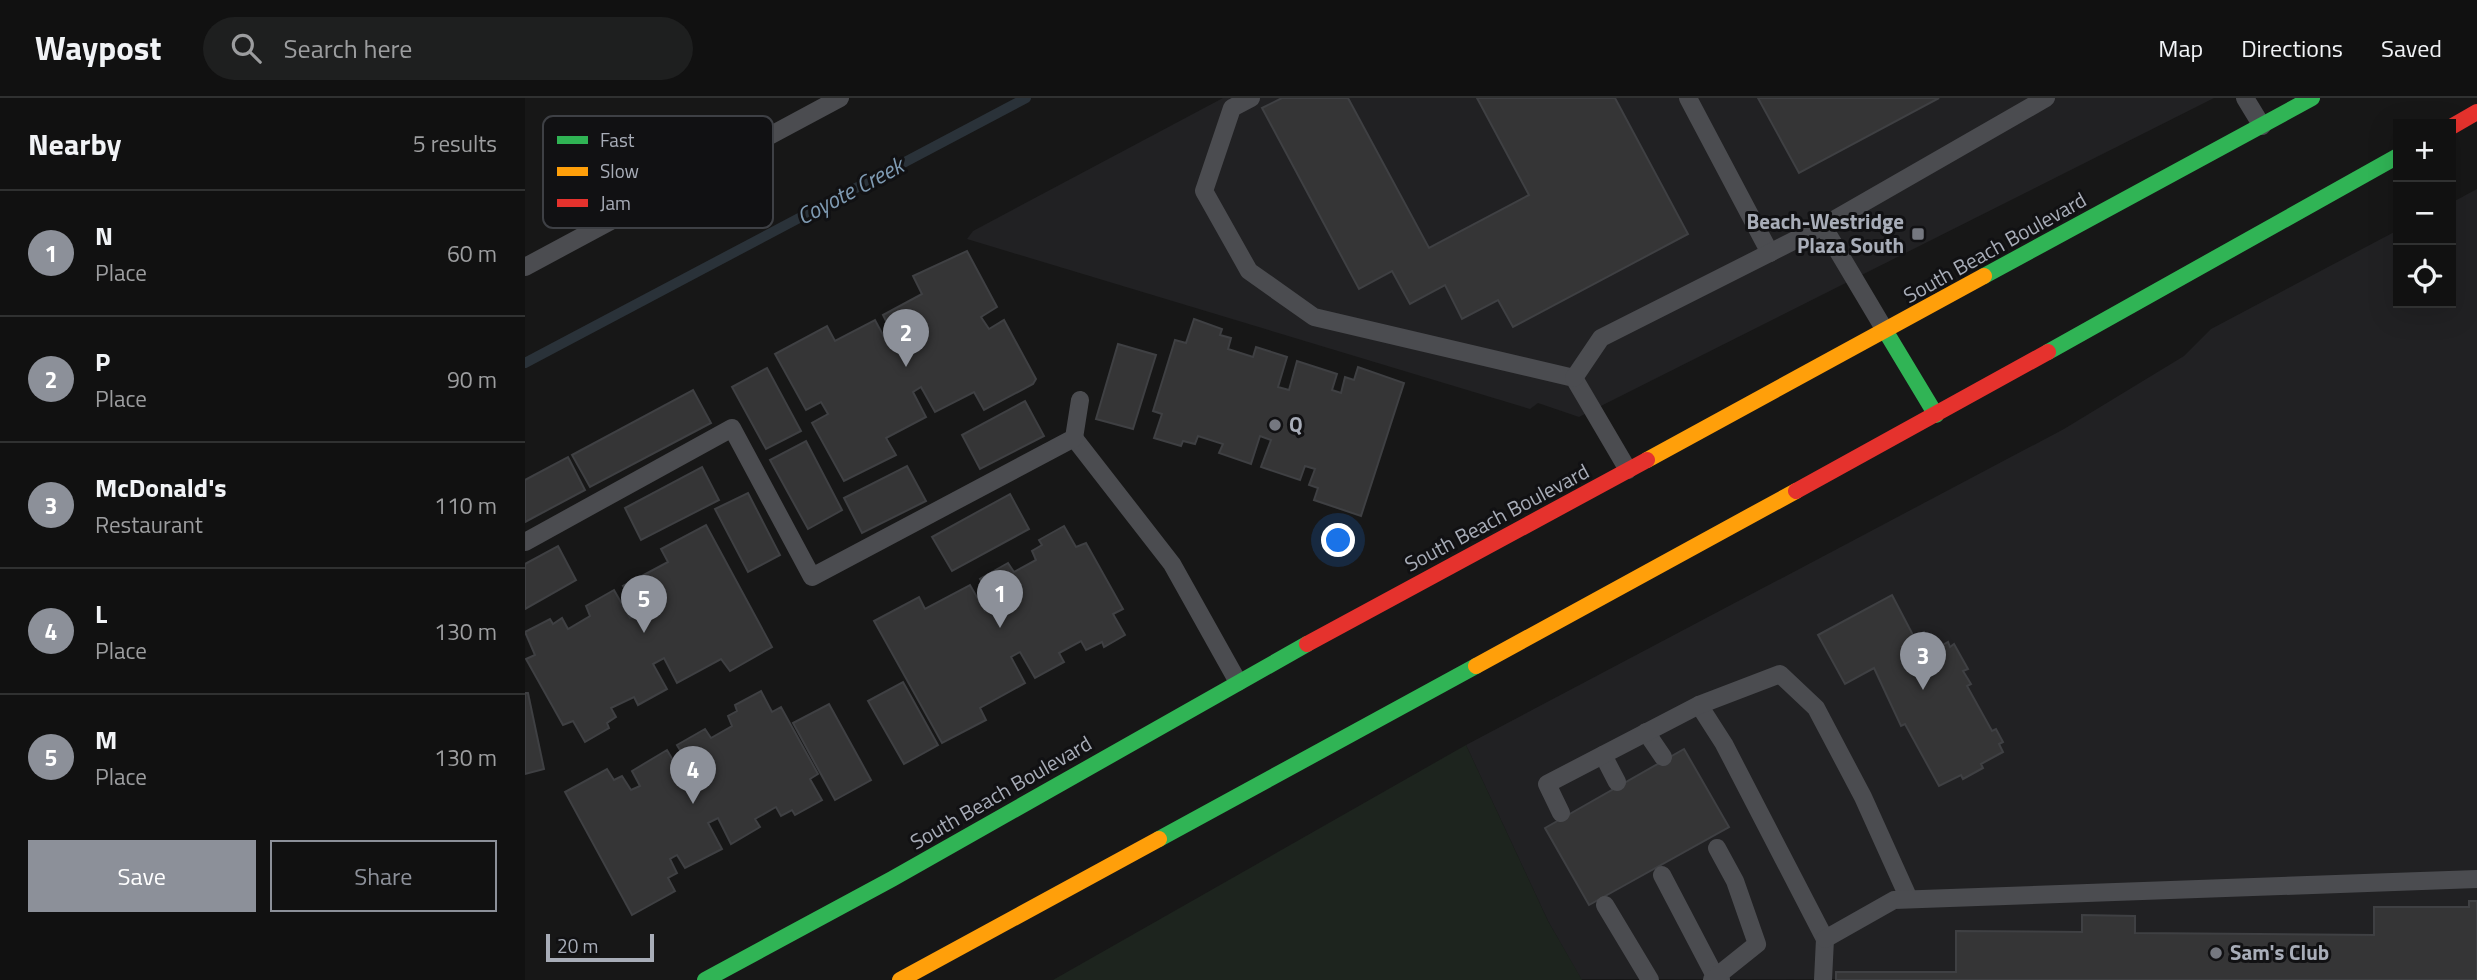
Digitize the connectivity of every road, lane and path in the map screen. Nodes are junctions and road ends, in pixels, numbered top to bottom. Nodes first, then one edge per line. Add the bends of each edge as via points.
1 (840, 98) edge
2 (1251, 98) edge
3 (1688, 98) edge
4 (2046, 98) edge
5 (2245, 98) edge
6 (2312, 98) edge
7 (2477, 112) edge
8 (2456, 124) edge
9 (2262, 126) junction
10 (773, 134) edge
11 (2393, 159) edge
12 (1823, 226) junction
13 (598, 228) edge
14 (1770, 253) junction
15 (525, 267) edge
16 (1886, 332) junction
17 (1574, 378) junction
18 (1080, 400) dead end
19 (1936, 415) junction
20 (1074, 438) junction
21 (1628, 470) junction
22 (525, 542) edge
23 (1238, 682) junction
24 (1699, 705) junction
25 (1646, 732) junction
26 (1604, 755) junction
27 (1663, 757) dead end
28 (1617, 782) dead end
29 (1561, 813) dead end
30 (1717, 848) dead end
31 (1662, 875) dead end
32 (2477, 879) edge
33 (1909, 899) junction
34 (1605, 905) dead end
35 (1825, 939) junction
36 (1716, 979) edge
37 (705, 980) edge
38 (900, 980) edge
39 (1650, 980) edge
40 (1823, 980) edge

1 - 10 lane
2 - 17 lane via 1232,108 1203,191 1249,271 1314,317
3 - 14 lane
4 - 12 lane
5 - 9 lane
6 - 9 main road, South Beach Boulevard
7 - 8 main road
9 - 16 main road, South Beach Boulevard
11 - 19 main road
12 - 14 lane
12 - 16 lane
13 - 15 lane
14 - 17 lane via 1601,338
16 - 19 main road
16 - 21 main road, South Beach Boulevard
17 - 21 lane
18 - 20 lane
19 - 38 main road
20 - 22 lane via 812,577 731,428
20 - 23 lane via 1172,564
21 - 23 main road, South Beach Boulevard
23 - 37 main road, South Beach Boulevard
24 - 25 lane
24 - 33 lane via 1780,674 1815,708 1863,797
24 - 35 lane via 1724,744
25 - 26 lane
25 - 27 lane
26 - 28 lane
26 - 29 lane via 1547,784
30 - 36 lane via 1735,881 1757,944
31 - 36 lane
32 - 33 lane
33 - 35 lane via 1894,900
34 - 39 lane
35 - 40 lane

